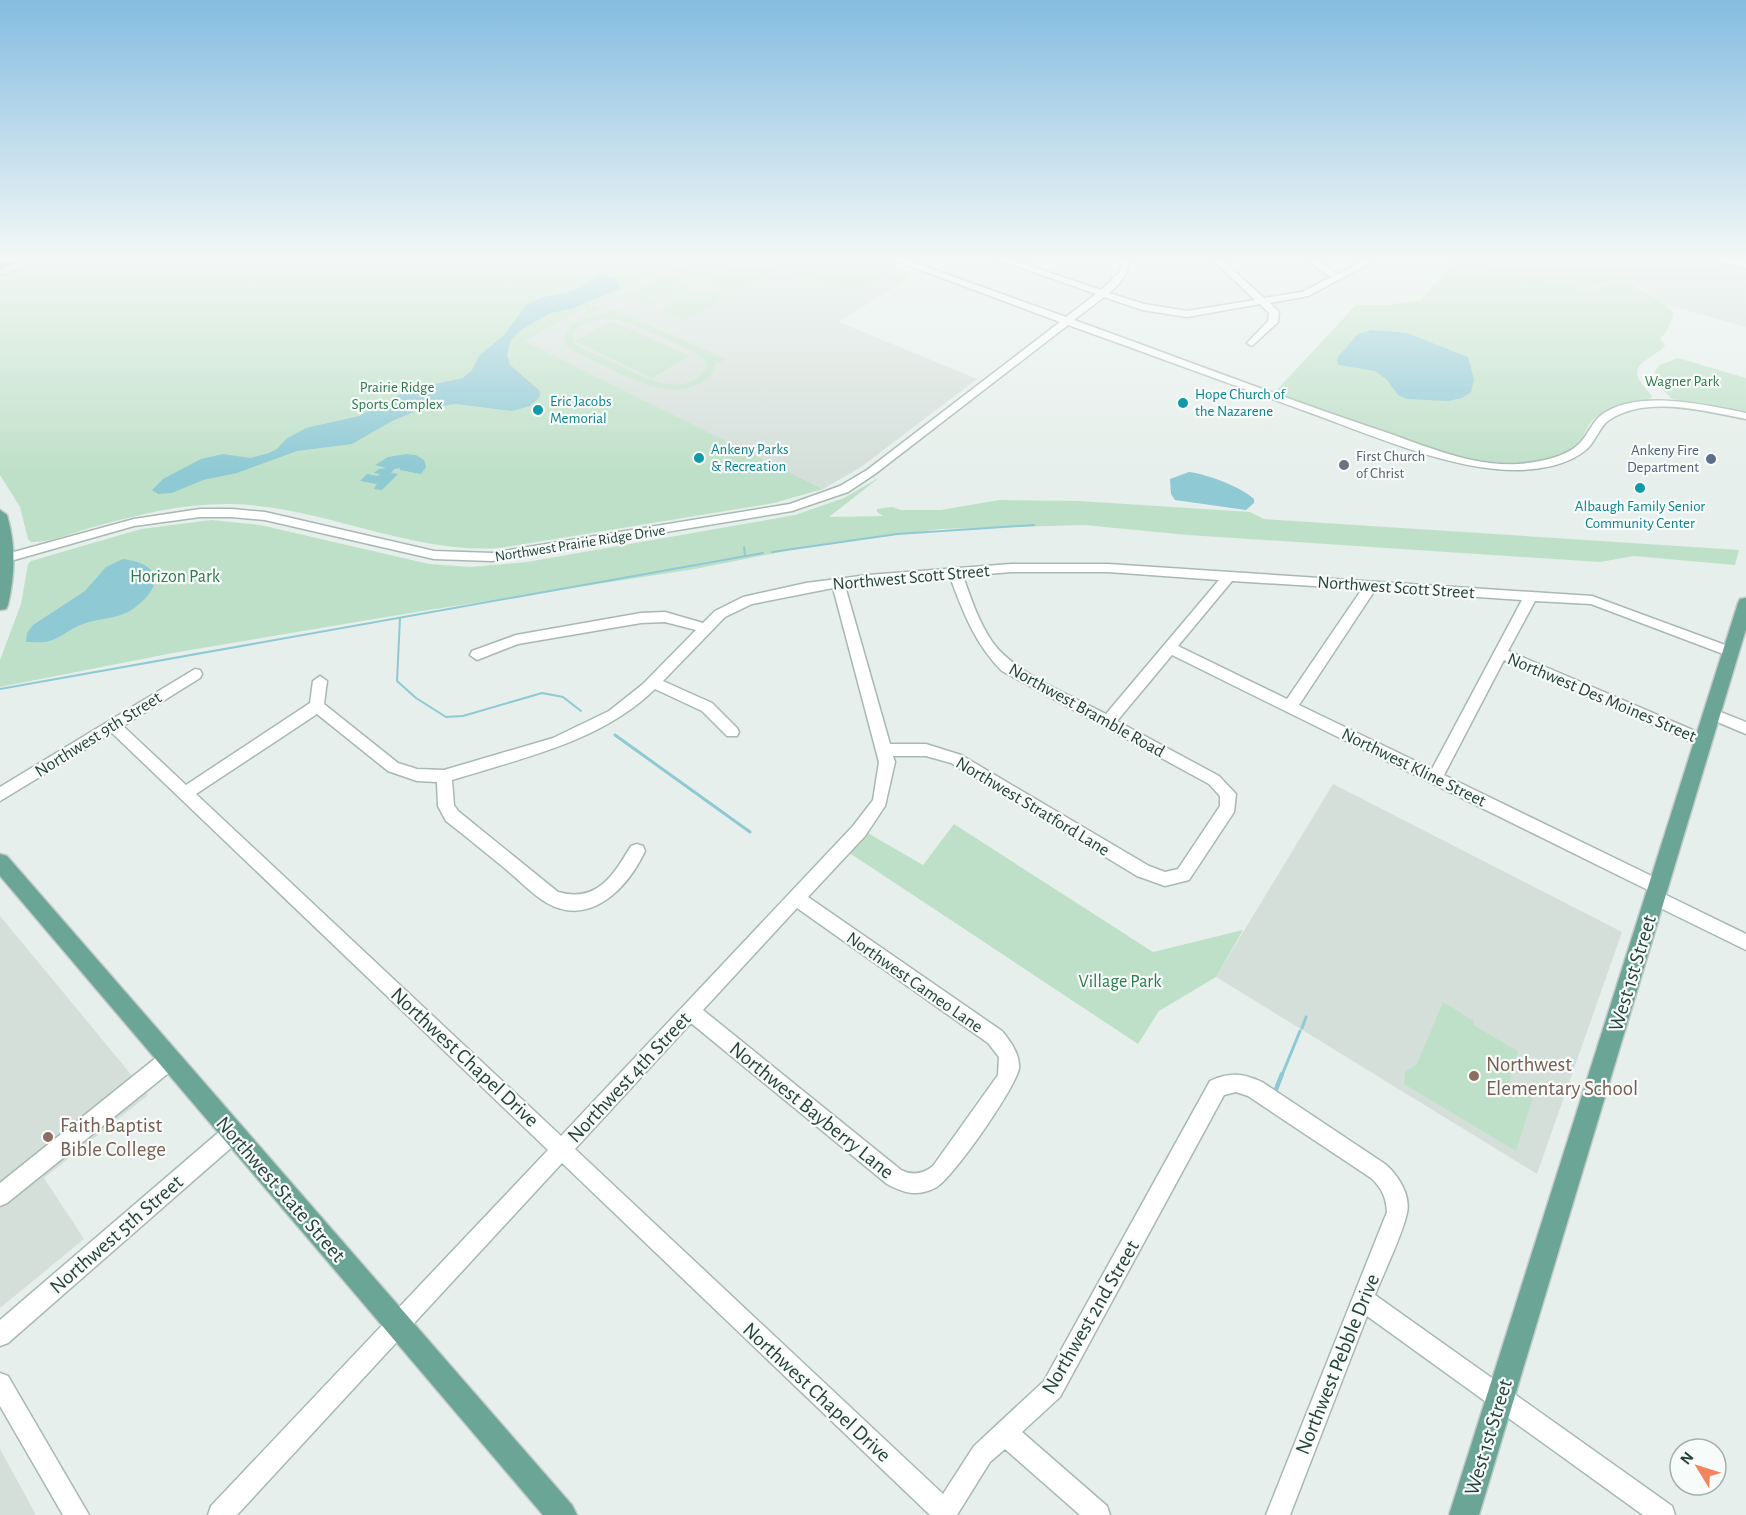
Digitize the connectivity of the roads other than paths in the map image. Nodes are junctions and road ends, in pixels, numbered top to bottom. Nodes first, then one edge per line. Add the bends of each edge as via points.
1 (1055, 330) edge
2 (1090, 330) edge
3 (1265, 330) edge
4 (1252, 343) dead end
5 (1746, 416) edge
6 (0, 515) edge
7 (8, 558) junction
8 (955, 572) junction
9 (1229, 576) junction
10 (838, 583) junction
11 (1372, 585) junction
12 (1531, 595) junction
13 (1746, 603) edge
14 (0, 605) edge
15 (705, 628) junction
16 (1170, 648) junction
17 (1731, 652) junction
18 (1500, 653) junction
19 (477, 655) dead end
20 (195, 674) dead end
21 (320, 681) dead end
22 (653, 682) junction
23 (317, 706) junction
24 (1290, 706) junction
25 (1713, 714) junction
26 (1107, 723) junction
27 (114, 726) junction
28 (1746, 728) edge
29 (732, 732) dead end
30 (1704, 741) junction
31 (884, 750) junction
32 (444, 776) junction
33 (1435, 778) junction
34 (186, 793) junction
35 (1228, 794) joint
36 (0, 795) edge
37 (637, 851) dead end
38 (0, 862) edge
39 (1657, 892) junction
40 (796, 898) junction
41 (1746, 942) edge
42 (690, 1011) junction
43 (168, 1060) junction
44 (1210, 1100) joint
45 (233, 1133) junction
46 (562, 1149) junction
47 (940, 1173) joint
48 (0, 1196) edge
49 (1363, 1300) junction
50 (398, 1326) junction
51 (0, 1335) edge
52 (0, 1384) edge
53 (1500, 1398) junction
54 (1004, 1432) junction
55 (945, 1514) edge
56 (77, 1515) edge
57 (220, 1515) edge
58 (562, 1515) edge
59 (1098, 1515) edge
60 (1278, 1515) edge
61 (1464, 1515) edge
62 (1663, 1515) edge

1 - 7 street, Northwest Prairie Ridge Drive via 857,481 792,507 526,553 475,558 434,555 265,516 201,513 129,525
2 - 5 street via 1426,450 1487,466 1527,467 1559,461 1584,446 1603,419 1631,407 1684,404
3 - 4 street
6 - 7 main road
7 - 14 main road
8 - 9 street, Northwest Scott Street via 1066,567
8 - 10 street, Northwest Scott Street
8 - 26 street, Northwest Bramble Road via 977,631 996,657
9 - 11 street, Northwest Scott Street
9 - 16 street
10 - 15 street, Northwest Scott Street via 748,600
10 - 31 street, Northwest 4th Street
11 - 12 street, Northwest Scott Street
11 - 24 street
12 - 17 street, Northwest Scott Street via 1601,602
12 - 18 street
13 - 17 main road, West 1st Street
15 - 19 street via 665,616 641,618 516,640
15 - 22 street, Northwest Scott Street
16 - 24 street, Northwest Kline Street
16 - 26 street
17 - 25 main road, West 1st Street
18 - 30 street, Northwest Des Moines Street
18 - 33 street
20 - 27 street, Northwest 9th Street
21 - 23 street
22 - 29 street via 707,707
22 - 32 street, Northwest Scott Street via 615,715 578,734
23 - 32 street, Northwest Scott Street via 393,767 417,775
23 - 34 street
24 - 33 street, Northwest Kline Street
25 - 28 street
25 - 30 main road, West 1st Street
26 - 35 street, Northwest Bramble Road via 1214,780
27 - 34 street, Northwest Chapel Drive
27 - 36 street, Northwest 9th Street
30 - 39 main road, West 1st Street
31 - 35 street, Northwest Stratford Lane via 926,750 956,759 1143,871 1165,879 1183,875 1226,812
31 - 40 street, Northwest 4th Street via 886,776 876,810
32 - 37 street via 446,806 452,816 564,903 586,902 606,892 621,878
33 - 39 street, Northwest Kline Street
34 - 46 street, Northwest Chapel Drive
38 - 43 main road, Northwest State Street
39 - 41 street, Northwest Kline Street
39 - 53 main road, West 1st Street
40 - 42 street, Northwest 4th Street
40 - 47 street, Northwest Cameo Lane via 995,1036 1009,1056 1011,1068 1006,1080
42 - 46 street, Northwest 4th Street
42 - 47 street, Northwest Bayberry Lane via 894,1177 906,1184 919,1185
43 - 45 main road, Northwest State Street
43 - 48 street
44 - 49 street, Northwest Pebble Drive via 1217,1088 1227,1082 1242,1083 1388,1179 1394,1189 1397,1212
44 - 54 street, Northwest 2nd Street via 1052,1389
45 - 50 main road, Northwest State Street
45 - 51 street, Northwest 5th Street
46 - 50 street, Northwest 4th Street
46 - 55 street, Northwest Chapel Drive
49 - 53 street
49 - 60 street, Northwest Pebble Drive
50 - 57 street, Northwest 4th Street
50 - 58 main road, Northwest State Street
52 - 56 street
53 - 61 main road, West 1st Street
53 - 62 street
54 - 55 street, Northwest 2nd Street via 982,1454
54 - 59 street

